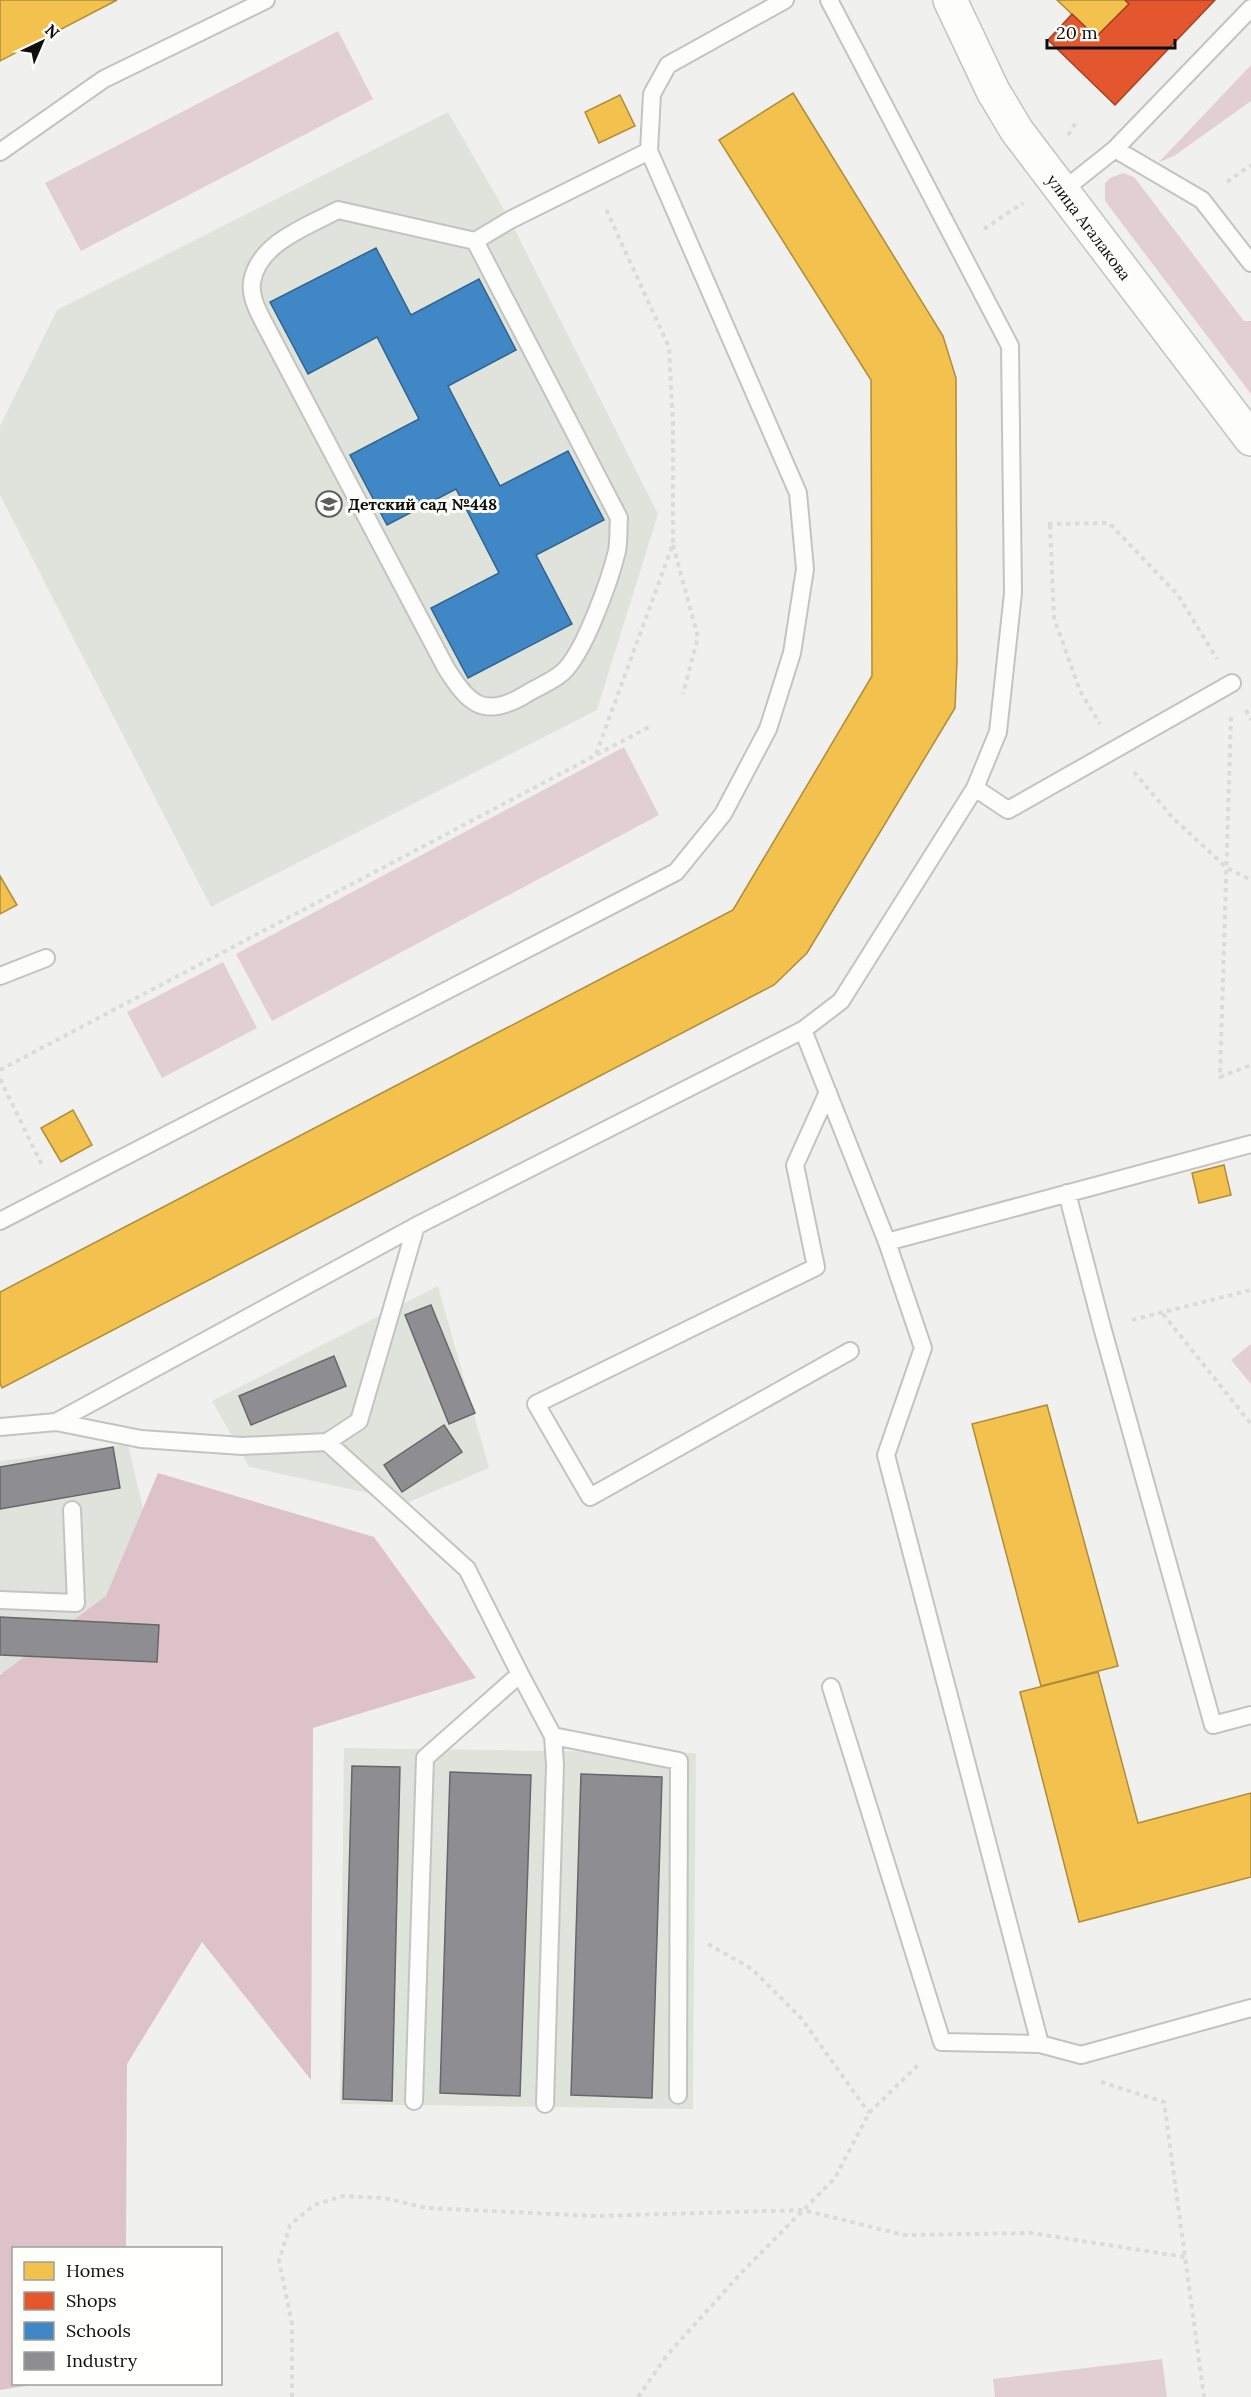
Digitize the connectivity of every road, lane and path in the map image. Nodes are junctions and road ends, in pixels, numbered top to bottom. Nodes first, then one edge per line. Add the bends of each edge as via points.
1 (266, 0) edge
2 (785, 0) edge
3 (829, 0) edge
4 (950, 0) edge
5 (1251, 8) edge
6 (1115, 149) junction
7 (649, 151) junction
8 (0, 152) edge
9 (592, 180) junction
10 (1061, 192) junction
11 (475, 241) junction
12 (1251, 263) edge
13 (1251, 439) edge
14 (1013, 518) junction
15 (673, 544) junction
16 (1232, 683) junction
17 (684, 694) dead end
18 (1251, 720) edge
19 (649, 727) dead end
20 (596, 755) junction
21 (975, 788) junction
22 (46, 958) dead end
23 (0, 976) edge
24 (802, 1030) junction
25 (1251, 1065) edge
26 (0, 1070) edge
27 (0, 1079) edge
28 (828, 1092) junction
29 (1251, 1144) edge
30 (1067, 1193) junction
31 (56, 1194) junction
32 (0, 1221) edge
33 (416, 1226) junction
34 (887, 1242) junction
35 (1251, 1290) edge
36 (1163, 1314) junction
37 (1102, 1327) junction
38 (850, 1351) dead end
39 (56, 1422) junction
40 (1251, 1424) edge
41 (0, 1427) edge
42 (327, 1442) junction
43 (72, 1510) dead end
44 (0, 1600) edge
45 (520, 1674) junction
46 (831, 1687) dead end
47 (1251, 1715) edge
48 (553, 1736) junction
49 (678, 1927) junction
50 (1251, 2008) edge
51 (942, 2042) junction
52 (1040, 2043) junction
53 (1081, 2055) junction
54 (678, 2095) dead end
55 (414, 2101) dead end
56 (545, 2104) dead end
57 (869, 2113) junction
58 (803, 2210) junction
59 (1185, 2257) junction
60 (292, 2397) edge
61 (638, 2397) edge
62 (1204, 2397) edge

1 - 8 lane via 104,79
2 - 7 lane via 668,65 652,94
3 - 14 lane via 1010,346
4 - 10 street, улица Агалакова via 993,91
5 - 6 lane
6 - 10 lane
6 - 12 lane via 1202,200
7 - 9 lane
7 - 31 lane via 798,493 805,570 792,653 768,729 723,814 676,872
9 - 11 lane
9 - 15 path via 669,347
10 - 13 street, улица Агалакова
11 - 11 lane via 338,210 278,242 260,261 252,282 254,302 263,321 446,668 462,693 479,706 491,708 512,702 563,672 579,650 594,620 617,550 619,518
14 - 16 path via 1050,525 1109,523 1178,595
14 - 21 lane via 1013,593 998,732
15 - 17 path via 698,637
15 - 20 path
16 - 18 path
16 - 21 lane via 1008,810
16 - 25 path via 1220,1077
19 - 20 path
20 - 26 path
21 - 24 lane via 841,1001
22 - 23 lane
24 - 28 lane
24 - 33 lane
27 - 31 path
28 - 34 lane
28 - 38 lane via 795,1165 816,1267 536,1404 590,1497
29 - 30 lane
30 - 34 lane
30 - 37 lane
31 - 32 lane
33 - 39 lane
33 - 42 lane via 359,1421
34 - 52 lane via 923,1348 886,1455
35 - 36 path
36 - 37 path
36 - 40 path
37 - 47 lane via 1213,1725
39 - 41 lane
39 - 42 lane via 152,1440 242,1446
42 - 45 lane via 468,1569
43 - 44 lane via 76,1603
45 - 48 lane
45 - 55 lane via 425,1758
46 - 51 lane
48 - 49 lane via 679,1761
48 - 56 lane
49 - 54 lane
49 - 57 path via 752,1969 801,2018
50 - 53 lane
51 - 52 lane
51 - 57 path
52 - 53 lane
53 - 59 path via 1099,2081 1164,2102
57 - 58 path via 835,2178
58 - 59 path via 903,2235 1031,2233
58 - 60 path via 596,2216 427,2208 384,2198 343,2196 314,2205 290,2226 279,2261 292,2324
58 - 61 path via 668,2354
59 - 62 path

